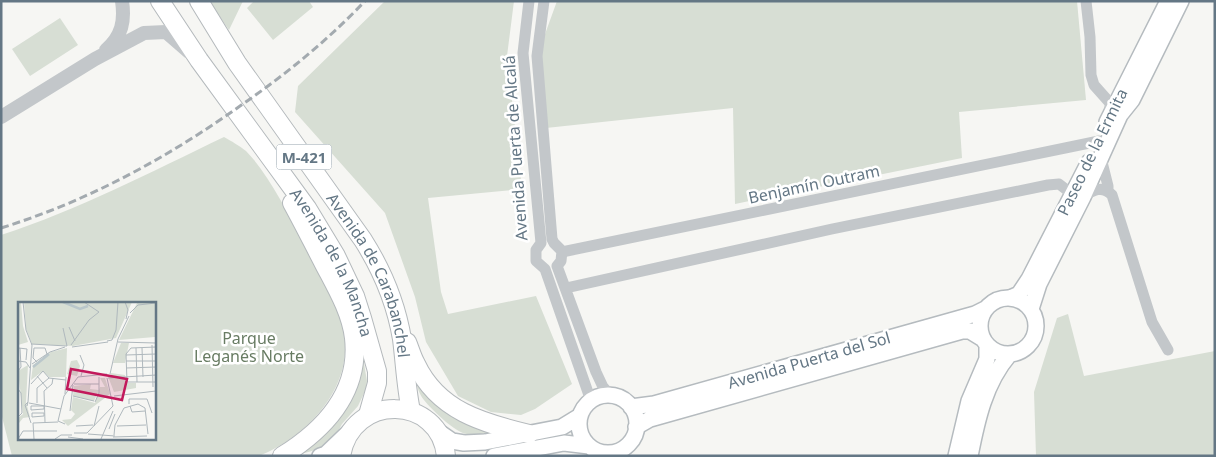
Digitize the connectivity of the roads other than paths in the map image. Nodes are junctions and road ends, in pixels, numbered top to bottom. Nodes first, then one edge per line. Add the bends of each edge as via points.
1 (122, 1) edge
2 (160, 1) edge
3 (198, 1) edge
4 (528, 1) edge
5 (544, 1) edge
6 (1086, 1) edge
7 (1168, 1) edge
8 (1181, 1) edge
9 (95, 59) junction
10 (200, 60) junction
11 (1110, 114) junction
12 (1, 118) edge
13 (1099, 141) junction
14 (1072, 146) junction
15 (274, 163) junction
16 (1095, 163) junction
17 (1108, 190) junction
18 (1077, 196) junction
19 (540, 245) junction
20 (558, 248) junction
21 (558, 266) junction
22 (545, 269) junction
23 (566, 288) junction
24 (1010, 298) junction
25 (985, 309) junction
26 (1031, 309) junction
27 (397, 319) junction
28 (985, 342) junction
29 (1168, 350) dead end
30 (1009, 355) junction
31 (611, 396) junction
32 (591, 401) junction
33 (631, 408) junction
34 (411, 411) junction
35 (368, 415) junction
36 (580, 416) junction
37 (636, 427) junction
38 (352, 429) junction
39 (436, 430) junction
40 (529, 434) junction
41 (588, 446) junction
42 (282, 456) edge
43 (320, 456) edge
44 (341, 456) edge
45 (446, 456) edge
46 (494, 456) edge
47 (956, 456) edge
48 (970, 456) edge

1 - 9 street via 124,16 120,33 113,44
2 - 10 main road, Avenida de la Mancha
3 - 27 main road, Avenida de Carabanchel / M-421 via 237,63 364,240 383,275
4 - 19 street, Avenida Puerta de Alcalá via 523,53
5 - 20 street, Avenida Puerta de Alcalá via 536,56 552,239
6 - 11 street via 1091,75 1094,85 1110,103
7 - 11 main road, Paseo de la Ermita
8 - 16 main road, Paseo de la Ermita via 1132,100 1120,115
9 - 10 street via 144,33 166,32
9 - 12 street
10 - 15 main road, Avenida de la Mancha
11 - 13 main road, Paseo de la Ermita
13 - 14 street, Benjamín Outram
13 - 16 main road, Paseo de la Ermita
14 - 16 street via 1083,151
14 - 20 street, Benjamín Outram
15 - 35 main road, Avenida de la Mancha via 317,222 354,296 377,371
15 - 42 main road via 341,298 354,338 353,368 335,409 312,435
16 - 17 street, Paseo de la Ermita
16 - 18 main road, Paseo de la Ermita
17 - 18 street, Paseo de la Ermita via 1097,189
17 - 29 street, Paseo de la Ermita via 1114,199 1152,322
18 - 23 street via 1058,184 1048,185
18 - 24 main road, Paseo de la Ermita via 1020,294
18 - 26 main road, Paseo de la Ermita
19 - 20 street via 548,242
19 - 22 street, Avenida Puerta de Alcalá via 536,250 536,261
20 - 21 street, Avenida Puerta de Alcalá via 561,261
21 - 22 street
21 - 23 street
22 - 32 street, Avenida Puerta de Alcalá
23 - 31 street via 599,378
24 - 25 main road via 1000,299
24 - 26 main road via 1022,301
25 - 28 main road via 980,324
25 - 33 main road, Avenida Puerta del Sol
26 - 30 main road via 1037,322 1035,336 1025,350
27 - 34 main road, Avenida de Carabanchel / M-421
27 - 40 main road via 416,364 440,396 465,415
28 - 30 main road via 1001,354
28 - 37 main road, Avenida Puerta del Sol via 970,331 957,332 650,419
28 - 47 main road via 987,359 969,401
30 - 48 main road via 985,396
31 - 32 main road
31 - 33 main road via 626,402
32 - 36 main road
33 - 37 main road
34 - 35 main road via 396,408
34 - 39 main road
35 - 38 main road
36 - 40 main road via 562,427
36 - 41 main road via 580,432
37 - 41 main road via 631,442 618,451 603,453
38 - 43 main road
38 - 44 main road
39 - 40 main road via 452,441 464,443
39 - 45 main road
41 - 46 main road via 564,443

